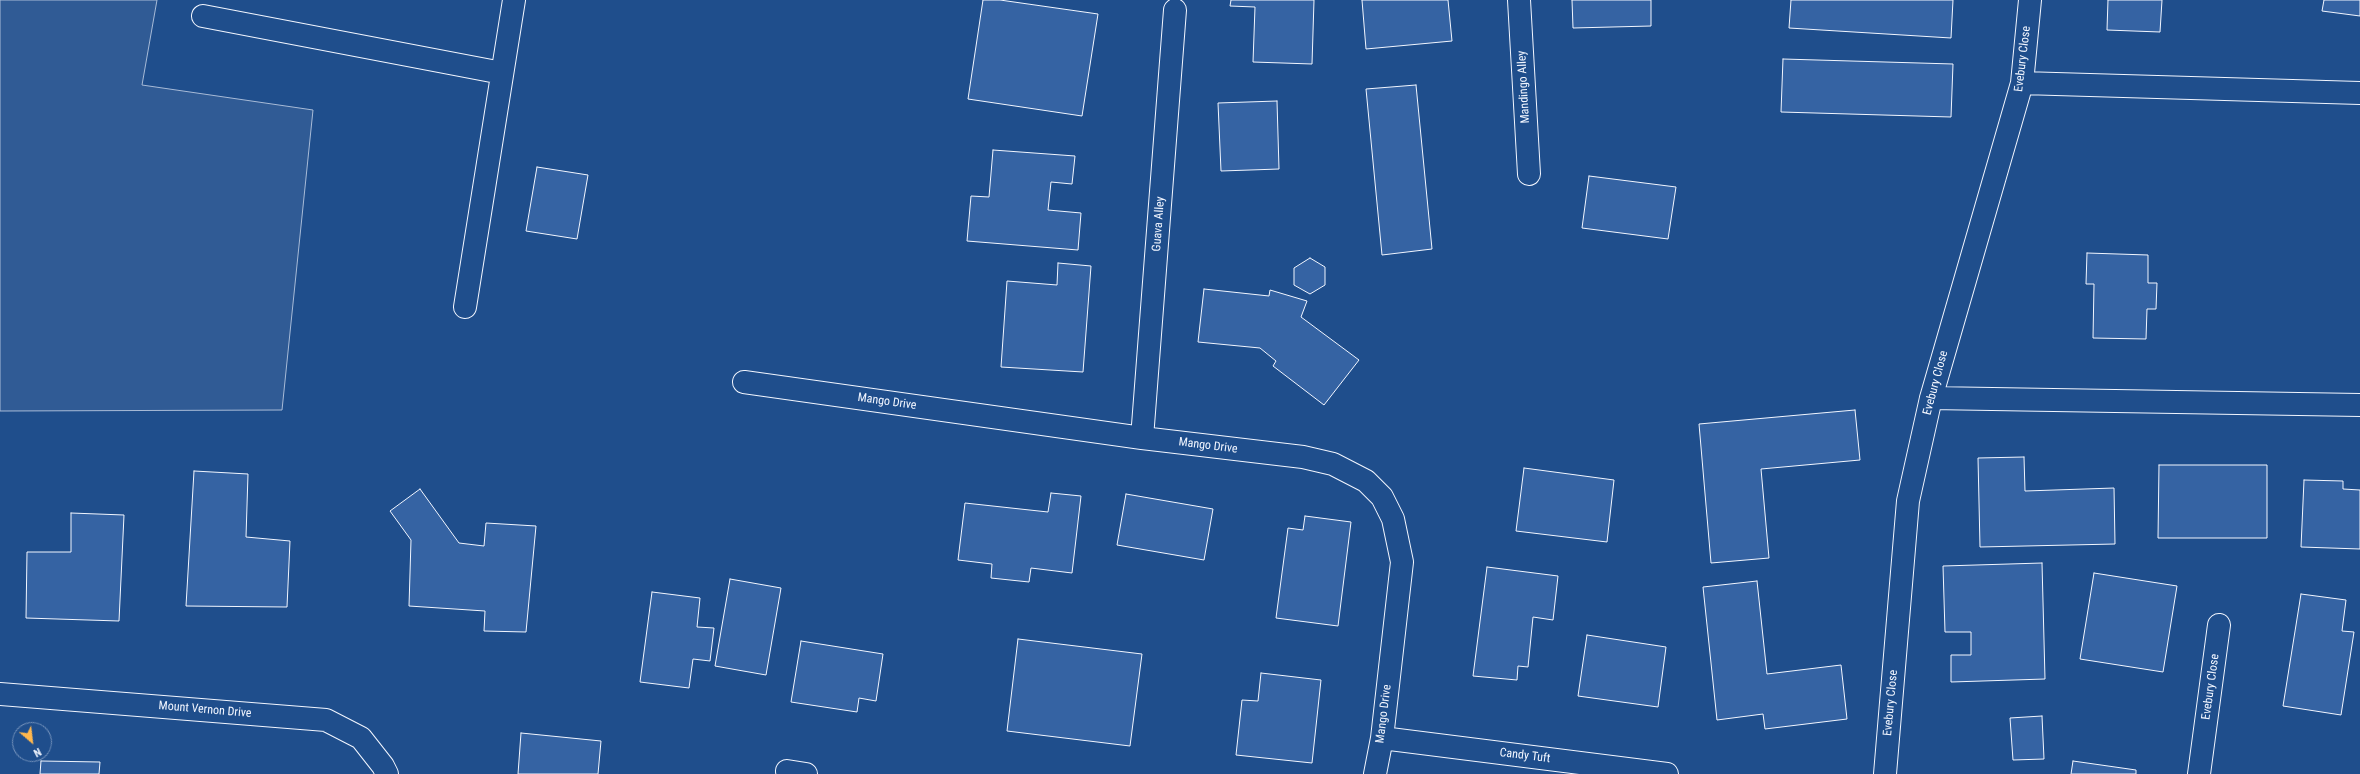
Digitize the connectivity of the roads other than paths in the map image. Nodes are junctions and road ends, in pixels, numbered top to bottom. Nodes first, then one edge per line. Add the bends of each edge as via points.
1 (514, 0) edge
2 (1519, 0) edge
3 (2030, 0) edge
4 (1175, 10) dead end
5 (203, 16) dead end
6 (502, 73) junction
7 (2022, 83) junction
8 (2360, 92) edge
9 (1529, 174) dead end
10 (465, 307) dead end
11 (744, 382) dead end
12 (1931, 398) junction
13 (2360, 405) edge
14 (1142, 438) junction
15 (2219, 624) dead end
16 (0, 694) edge
17 (1382, 738) junction
18 (386, 774) edge
19 (1375, 774) edge
20 (1667, 774) edge
21 (1885, 774) edge
22 (2199, 774) edge

1 - 6 street
2 - 9 street, Mandingo Alley
3 - 7 street, Evebury Close
4 - 14 street, Guava Alley
5 - 6 street
6 - 10 street
7 - 8 street
7 - 12 street, Evebury Close
11 - 14 street, Mango Drive
12 - 13 street
12 - 21 street, Evebury Close via 1908,501
14 - 17 street, Mango Drive via 1303,457 1333,464 1366,481 1382,497 1394,519 1402,562
15 - 22 street, Evebury Close
16 - 18 street, Mount Vernon Drive via 326,720 361,738 383,766
17 - 19 street, Mango Drive
17 - 20 street, Candy Tuft

